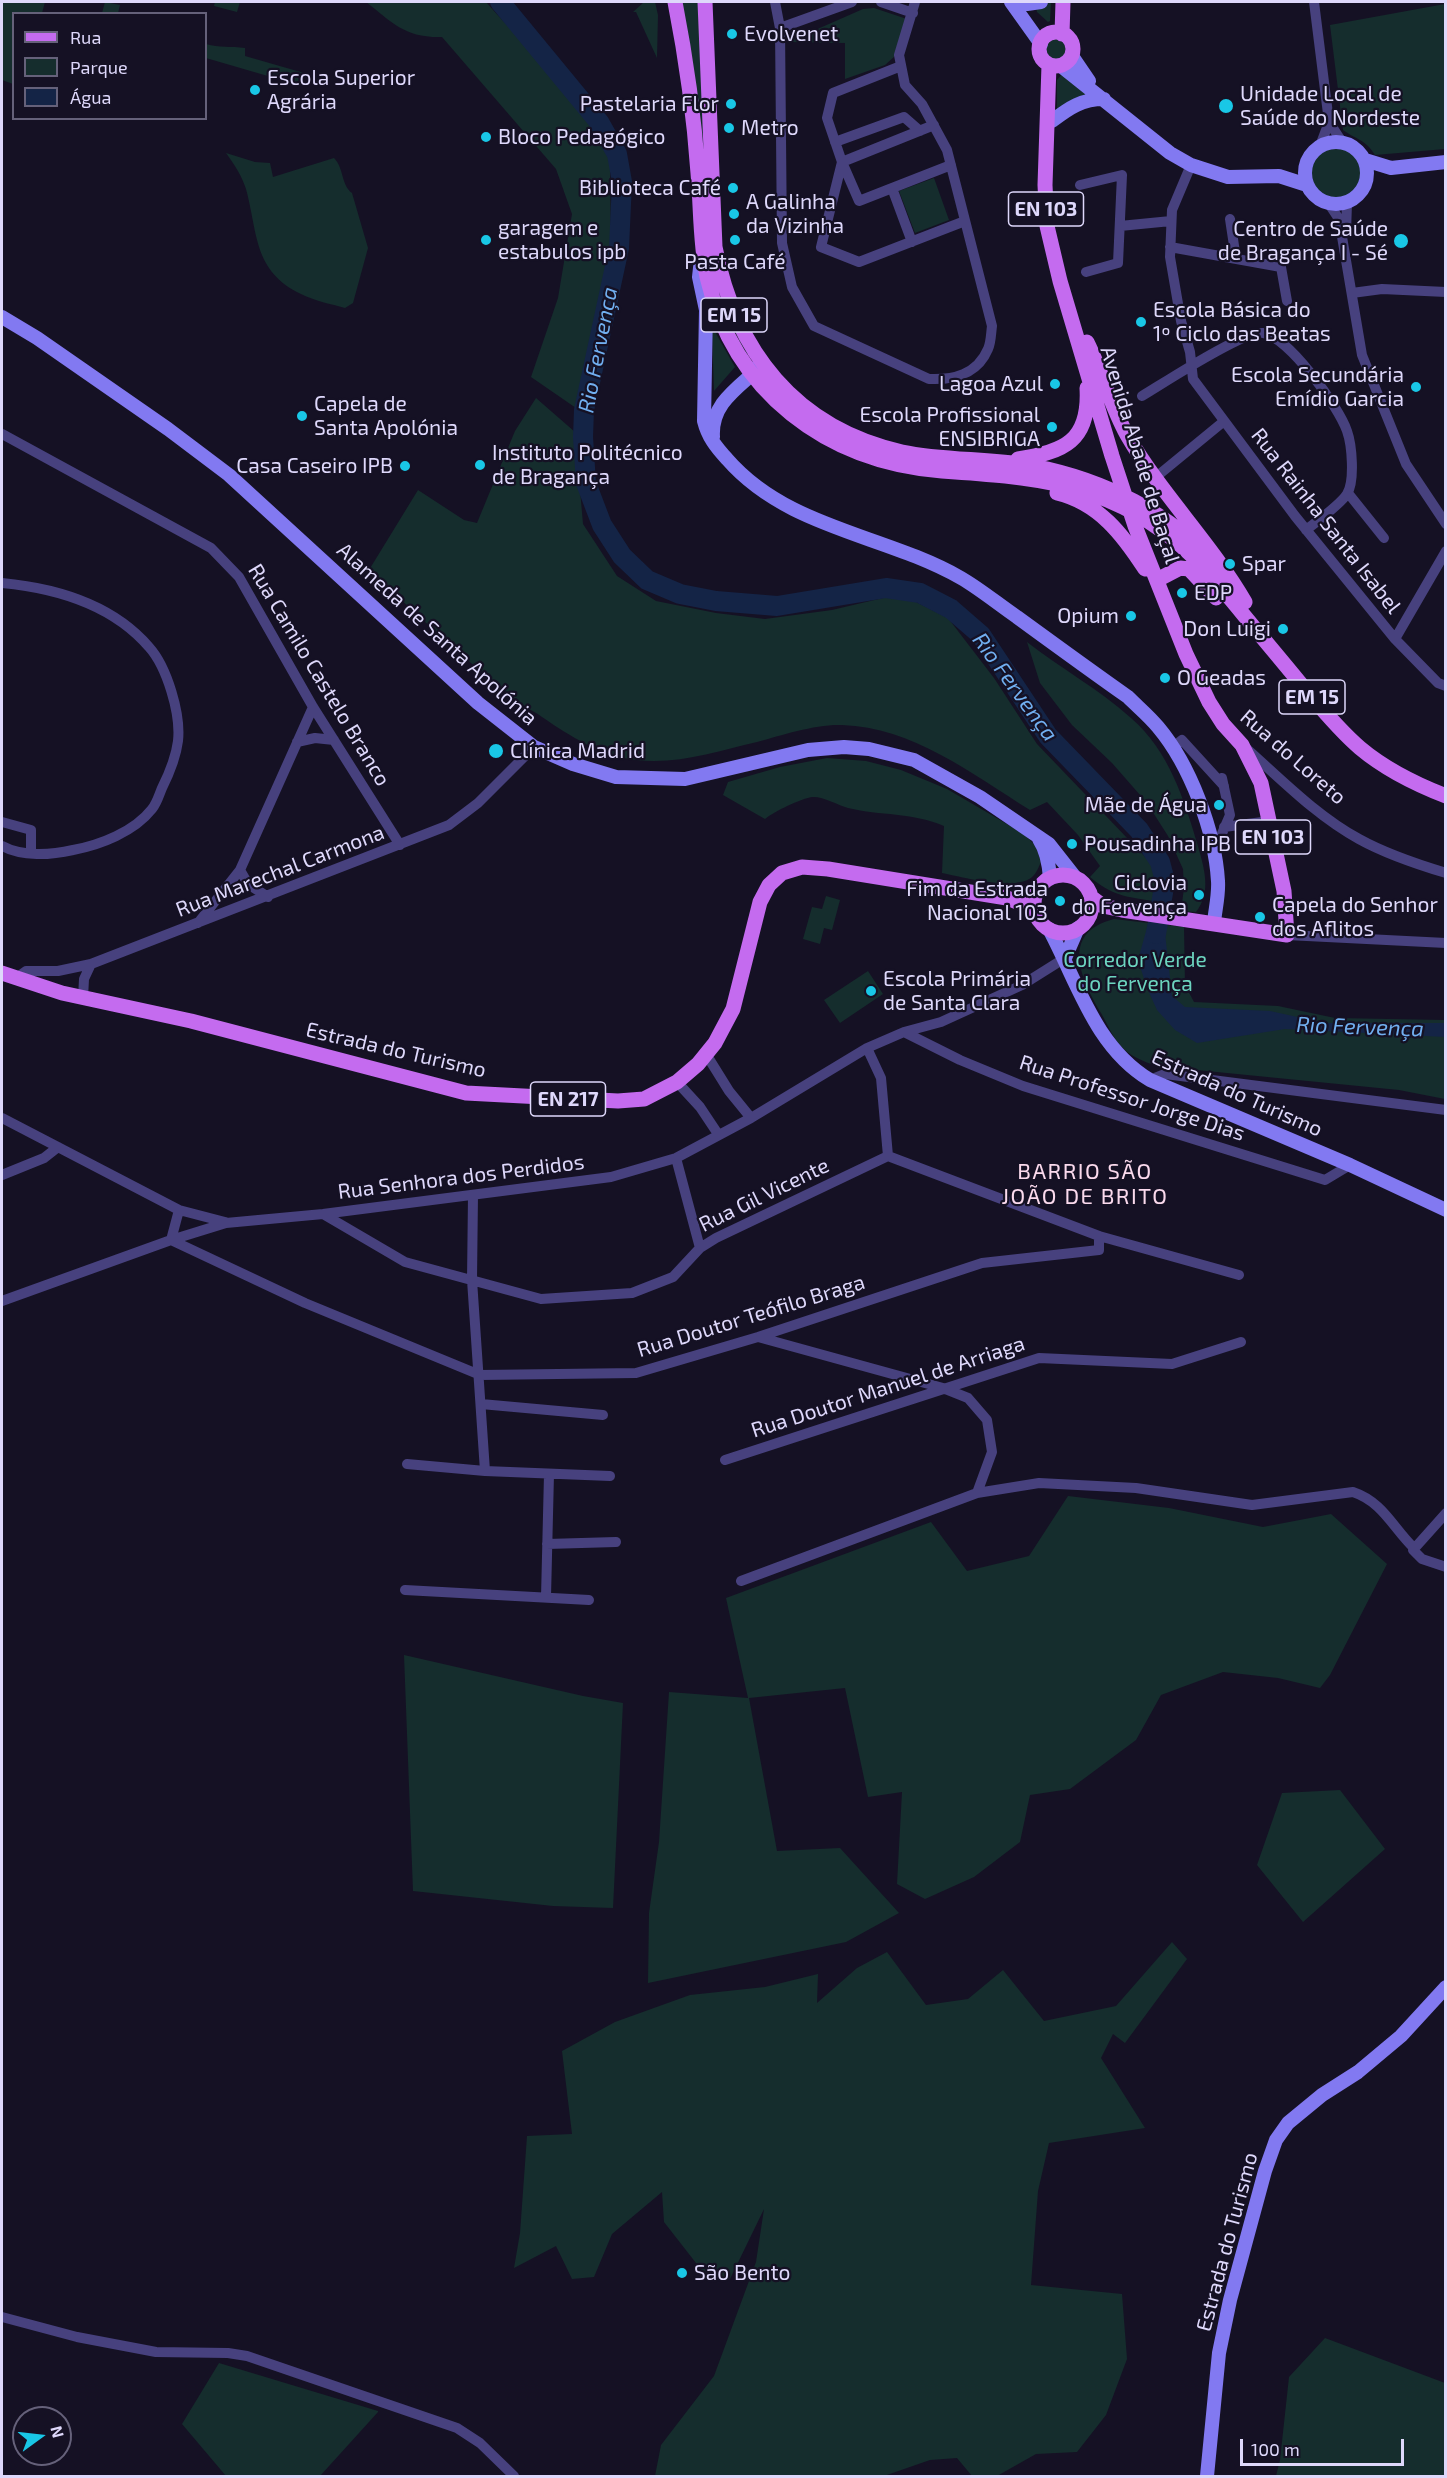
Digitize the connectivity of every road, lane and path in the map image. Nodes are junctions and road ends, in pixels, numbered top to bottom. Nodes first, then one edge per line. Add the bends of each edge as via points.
1 (675, 2) edge
2 (705, 2) edge
3 (775, 2) edge
4 (852, 2) edge
5 (881, 2) edge
6 (915, 2) edge
7 (1012, 2) edge
8 (1021, 2) edge
9 (1041, 2) edge
10 (1056, 2) edge
11 (1063, 2) edge
12 (1314, 7) edge
13 (913, 13) junction
14 (780, 28) junction
15 (1051, 36) junction
16 (1060, 63) junction
17 (901, 66) junction
18 (1104, 99) junction
19 (1053, 121) junction
20 (1329, 122) junction
21 (934, 125) junction
22 (920, 131) junction
23 (835, 142) junction
24 (1342, 142) junction
25 (1320, 146) junction
26 (1308, 160) junction
27 (1365, 160) junction
28 (842, 162) junction
29 (1446, 162) edge
30 (951, 165) junction
31 (1191, 165) junction
32 (1391, 168) junction
33 (1279, 176) junction
34 (1367, 183) junction
35 (1080, 185) dead end
36 (1307, 185) junction
37 (892, 188) junction
38 (1347, 203) junction
39 (1329, 204) junction
40 (1230, 219) dead end
41 (965, 221) junction
42 (1171, 221) junction
43 (1120, 226) junction
44 (912, 242) junction
45 (1170, 247) junction
46 (702, 250) junction
47 (1346, 251) junction
48 (1236, 259) junction
49 (1086, 272) dead end
50 (1446, 292) edge
51 (1352, 293) junction
52 (1287, 301) dead end
53 (2, 317) edge
54 (1077, 321) junction
55 (1081, 350) junction
56 (757, 355) junction
57 (1190, 368) junction
58 (752, 374) junction
59 (739, 387) junction
60 (765, 390) junction
61 (1142, 396) dead end
62 (1223, 422) junction
63 (2, 434) edge
64 (713, 442) junction
65 (994, 462) junction
66 (1007, 475) junction
67 (1156, 477) junction
68 (1348, 493) junction
69 (1446, 524) edge
70 (1306, 530) junction
71 (1384, 538) dead end
72 (1446, 551) edge
73 (1208, 565) junction
74 (1157, 580) junction
75 (2, 583) edge
76 (1245, 602) junction
77 (1248, 621) junction
78 (1395, 639) junction
79 (1446, 686) edge
80 (313, 707) junction
81 (334, 740) junction
82 (297, 742) junction
83 (1242, 745) junction
84 (534, 747) junction
85 (1173, 747) junction
86 (1446, 786) edge
87 (1446, 796) edge
88 (2, 822) edge
89 (1270, 822) junction
90 (1224, 827) junction
91 (1036, 835) junction
92 (400, 845) junction
93 (2, 846) edge
94 (31, 852) junction
95 (1213, 854) junction
96 (240, 870) junction
97 (1446, 873) edge
98 (1075, 877) junction
99 (1050, 878) junction
100 (1038, 889) junction
101 (268, 897) junction
102 (1091, 897) junction
103 (1007, 898) junction
104 (1035, 909) junction
105 (1122, 910) junction
106 (1214, 923) junction
107 (196, 925) junction
108 (1082, 926) junction
109 (1049, 929) junction
110 (1287, 935) junction
111 (1446, 944) edge
112 (1065, 958) junction
113 (91, 964) junction
114 (8, 976) edge
115 (83, 998) junction
116 (904, 1032) junction
117 (867, 1048) junction
118 (706, 1054) junction
119 (1150, 1080) junction
120 (677, 1082) junction
121 (1446, 1110) edge
122 (2, 1118) edge
123 (751, 1118) junction
124 (718, 1134) junction
125 (58, 1148) junction
126 (888, 1156) junction
127 (676, 1158) junction
128 (1350, 1165) junction
129 (2, 1175) edge
130 (473, 1195) junction
131 (179, 1210) junction
132 (1446, 1210) edge
133 (322, 1214) junction
134 (226, 1222) junction
135 (1099, 1236) junction
136 (171, 1240) junction
137 (700, 1248) junction
138 (1239, 1275) dead end
139 (472, 1280) junction
140 (2, 1301) edge
141 (758, 1337) junction
142 (1241, 1342) dead end
143 (480, 1375) junction
144 (944, 1388) junction
145 (481, 1404) junction
146 (603, 1415) dead end
147 (724, 1460) dead end
148 (407, 1464) dead end
149 (485, 1472) junction
150 (549, 1474) junction
151 (610, 1476) dead end
152 (977, 1493) junction
153 (1446, 1512) edge
154 (616, 1542) dead end
155 (547, 1545) junction
156 (1414, 1548) junction
157 (1446, 1567) edge
158 (741, 1581) dead end
159 (405, 1590) dead end
160 (546, 1597) junction
161 (589, 1600) dead end
162 (1446, 1986) edge
163 (2, 2317) edge
164 (514, 2476) edge
165 (1207, 2476) edge

1 - 46 main road, EM 15 via 687,64
2 - 56 main road, EM 15 via 715,247 722,284
3 - 14 street
4 - 14 street
5 - 13 street
6 - 13 street
7 - 15 street
8 - 9 street
10 - 15 main road, Avenida Abade de Baçal / EN 103
11 - 15 main road, Avenida Abade de Baçal / EN 103
12 - 20 street
13 - 17 street via 899,55
14 - 41 street via 782,243 792,287 814,326 929,379 949,380 974,369 988,349 992,326
15 - 16 main road, Avenida Abade de Baçal / EN 103 via 1042,58
15 - 16 main road, Avenida Abade de Baçal / EN 103 via 1071,40 1073,45
16 - 18 street
16 - 19 main road, Avenida Abade de Baçal / EN 103 via 1054,75
16 - 55 main road, Avenida Abade de Baçal / EN 103 via 1045,185 1047,226
17 - 21 street via 905,85
17 - 23 street via 833,93 827,118
18 - 19 street via 1078,103
18 - 31 street via 1170,153
19 - 54 main road, Avenida Abade de Baçal / EN 103 via 1053,226
20 - 24 street
20 - 25 street
21 - 22 street
21 - 30 street
22 - 23 street via 904,117
22 - 28 street
23 - 28 street
24 - 25 street
24 - 27 street via 1356,148
25 - 26 street
26 - 33 street
26 - 36 street
27 - 32 street
27 - 34 street
28 - 37 street via 859,201
28 - 44 street via 821,247 859,262
29 - 32 street
30 - 37 street
30 - 41 street
31 - 33 street via 1228,177
31 - 42 street, Rua Rainha Santa Isabel
32 - 34 street
33 - 36 street
34 - 38 street
35 - 43 street via 1122,175
36 - 39 street via 1316,197
37 - 44 street
38 - 39 street
38 - 47 street
39 - 47 street via 1339,219
40 - 48 street
41 - 44 street
42 - 43 street
42 - 45 street, Rua Rainha Santa Isabel
43 - 49 street via 1118,263
45 - 48 street
45 - 57 street, Rua Rainha Santa Isabel
46 - 58 main road, EM 15 via 719,316
46 - 64 street via 699,277 706,310 704,421
47 - 51 street
48 - 52 street via 1281,267
50 - 51 street via 1382,289
51 - 69 street via 1362,356 1392,430 1406,464
53 - 84 street, Alameda de Santa Apolónia via 159,422 229,475 477,703
54 - 67 main road via 1128,436
54 - 74 main road, Avenida Abade de Baçal / EN 103
55 - 65 main road via 1088,404 1079,431 1057,451 1044,456
55 - 74 main road, Avenida Abade de Baçal / EN 103 via 1112,456
56 - 58 street via 759,364
56 - 65 main road, EM 15 via 808,410 863,440 904,452
57 - 61 street
57 - 62 street, Rua Rainha Santa Isabel via 1198,389
57 - 68 street via 1241,337 1262,332 1279,340 1304,365 1348,432 1353,467
58 - 59 street
58 - 60 main road, EM 15
59 - 60 street
59 - 64 street via 714,415
60 - 66 main road, EM 15 via 795,419 845,448 879,461 931,470
62 - 67 street
62 - 70 street, Rua Rainha Santa Isabel
63 - 80 street, Rua Camilo Castelo Branco via 211,548 239,577
64 - 85 street via 737,471 782,504 962,578 1128,697
65 - 73 main road, EM 15 via 1033,466 1106,487 1171,524
66 - 73 main road, EM 15 via 1068,485 1120,506
66 - 74 main road via 1022,485 1068,496 1096,509
67 - 76 main road via 1226,570
68 - 70 street
68 - 71 street
70 - 78 street, Rua Rainha Santa Isabel
72 - 78 street
73 - 76 main road, EM 15
73 - 77 main road, EM 15
74 - 77 main road via 1180,568 1189,569 1229,614
74 - 83 main road, Rua do Loreto / EN 103 via 1209,702
75 - 94 street via 62,593 100,609 132,631 162,667 174,702 178,740 153,808 130,829 92,846 54,854
76 - 86 main road, EM 15 via 1341,717 1367,742 1399,765
77 - 87 main road, EM 15 via 1334,724 1360,748 1392,771
78 - 79 street, Rua Rainha Santa Isabel via 1438,683
80 - 81 street, Rua Camilo Castelo Branco
80 - 82 street
81 - 82 street via 315,738
81 - 92 street, Rua Camilo Castelo Branco
82 - 96 street
83 - 89 main road, EN 103 via 1261,783
83 - 97 street, Rua do Loreto via 1307,803 1360,839
84 - 91 street, Alameda de Santa Apolónia via 616,777 685,779 808,750 869,749 914,760 980,797
84 - 92 street, Rua Marechal Carmona via 478,803 449,825
85 - 90 street via 1182,740 1223,782 1230,815
85 - 95 street via 1200,806
88 - 94 street via 31,830
89 - 90 street
89 - 110 main road, EN 103 via 1284,891
90 - 95 street
91 - 98 street, Alameda de Santa Apolónia via 1049,844
91 - 99 street via 1044,846
92 - 101 street, Rua Marechal Carmona
93 - 94 street via 11,851
95 - 106 street via 1218,883
96 - 101 street via 248,884
96 - 107 street
98 - 99 main road
98 - 102 main road
99 - 100 main road
100 - 103 main road, Estrada do Turismo / EN 217
100 - 104 main road
101 - 107 street, Rua Marechal Carmona
102 - 105 main road via 1103,906
102 - 108 main road via 1092,906
103 - 104 main road, Estrada do Turismo / EN 217
103 - 118 main road, Estrada do Turismo / EN 217 via 828,869 802,867 782,873 769,885 760,902 733,1009
104 - 109 main road
105 - 106 main road
105 - 108 main road via 1092,915
106 - 110 main road
107 - 113 street, Rua Marechal Carmona
108 - 109 main road via 1069,932
108 - 112 street
109 - 112 street, Estrada do Turismo
110 - 111 street
112 - 116 street, Rua Senhora dos Perdidos via 1022,985 941,1022
112 - 119 street, Estrada do Turismo via 1099,1031 1132,1070
113 - 114 street, Rua Marechal Carmona
113 - 115 street via 84,979
114 - 115 main road, Estrada do Turismo / EN 217
115 - 120 main road, Estrada do Turismo / EN 217 via 191,1021 465,1092 618,1101 644,1099
116 - 117 street, Rua Senhora dos Perdidos
116 - 128 street, Rua Professor Jorge Dias via 1023,1086 1325,1180
117 - 123 street, Rua Senhora dos Perdidos
117 - 126 street via 881,1078
118 - 120 main road, Estrada do Turismo / EN 217
118 - 123 street
119 - 121 street via 1165,1074
119 - 128 street, Estrada do Turismo
120 - 124 street
122 - 125 street
123 - 124 street, Rua Senhora dos Perdidos
124 - 127 street, Rua Senhora dos Perdidos
125 - 129 street
125 - 131 street
126 - 135 street
126 - 137 street, Rua Gil Vicente
127 - 130 street, Rua Senhora dos Perdidos via 611,1177
127 - 137 street
128 - 132 street, Estrada do Turismo
130 - 133 street, Rua Senhora dos Perdidos
130 - 139 street
131 - 134 street
131 - 136 street
133 - 134 street, Rua Senhora dos Perdidos
133 - 139 street, Rua Gil Vicente via 405,1262
134 - 136 street, Rua Senhora dos Perdidos
135 - 138 street
135 - 141 street, Rua Doutor Teófilo Braga via 1099,1250 982,1263
136 - 140 street, Rua Senhora dos Perdidos
136 - 143 street, Rua Doutor Teófilo Braga via 305,1303
137 - 139 street, Rua Gil Vicente via 673,1277 632,1293 542,1299
139 - 143 street
141 - 143 street, Rua Doutor Teófilo Braga via 636,1373
141 - 144 street
142 - 144 street, Rua Doutor Manuel de Arriaga via 1172,1364 1040,1358
143 - 145 street
144 - 147 street, Rua Doutor Manuel de Arriaga
144 - 152 street via 968,1398 987,1420 992,1452
145 - 146 street
145 - 149 street
148 - 149 street
149 - 150 street
150 - 151 street
150 - 155 street
152 - 156 street via 1039,1483 1136,1488 1252,1505 1353,1492 1380,1508
152 - 158 street
153 - 156 street
154 - 155 street
155 - 160 street
156 - 157 street via 1422,1559
159 - 160 street
160 - 161 street
162 - 165 street, Estrada do Turismo via 1401,2036 1288,2122 1276,2140 1230,2300 1219,2353
163 - 164 street via 120,2346 156,2352 228,2353 276,2364 457,2428

